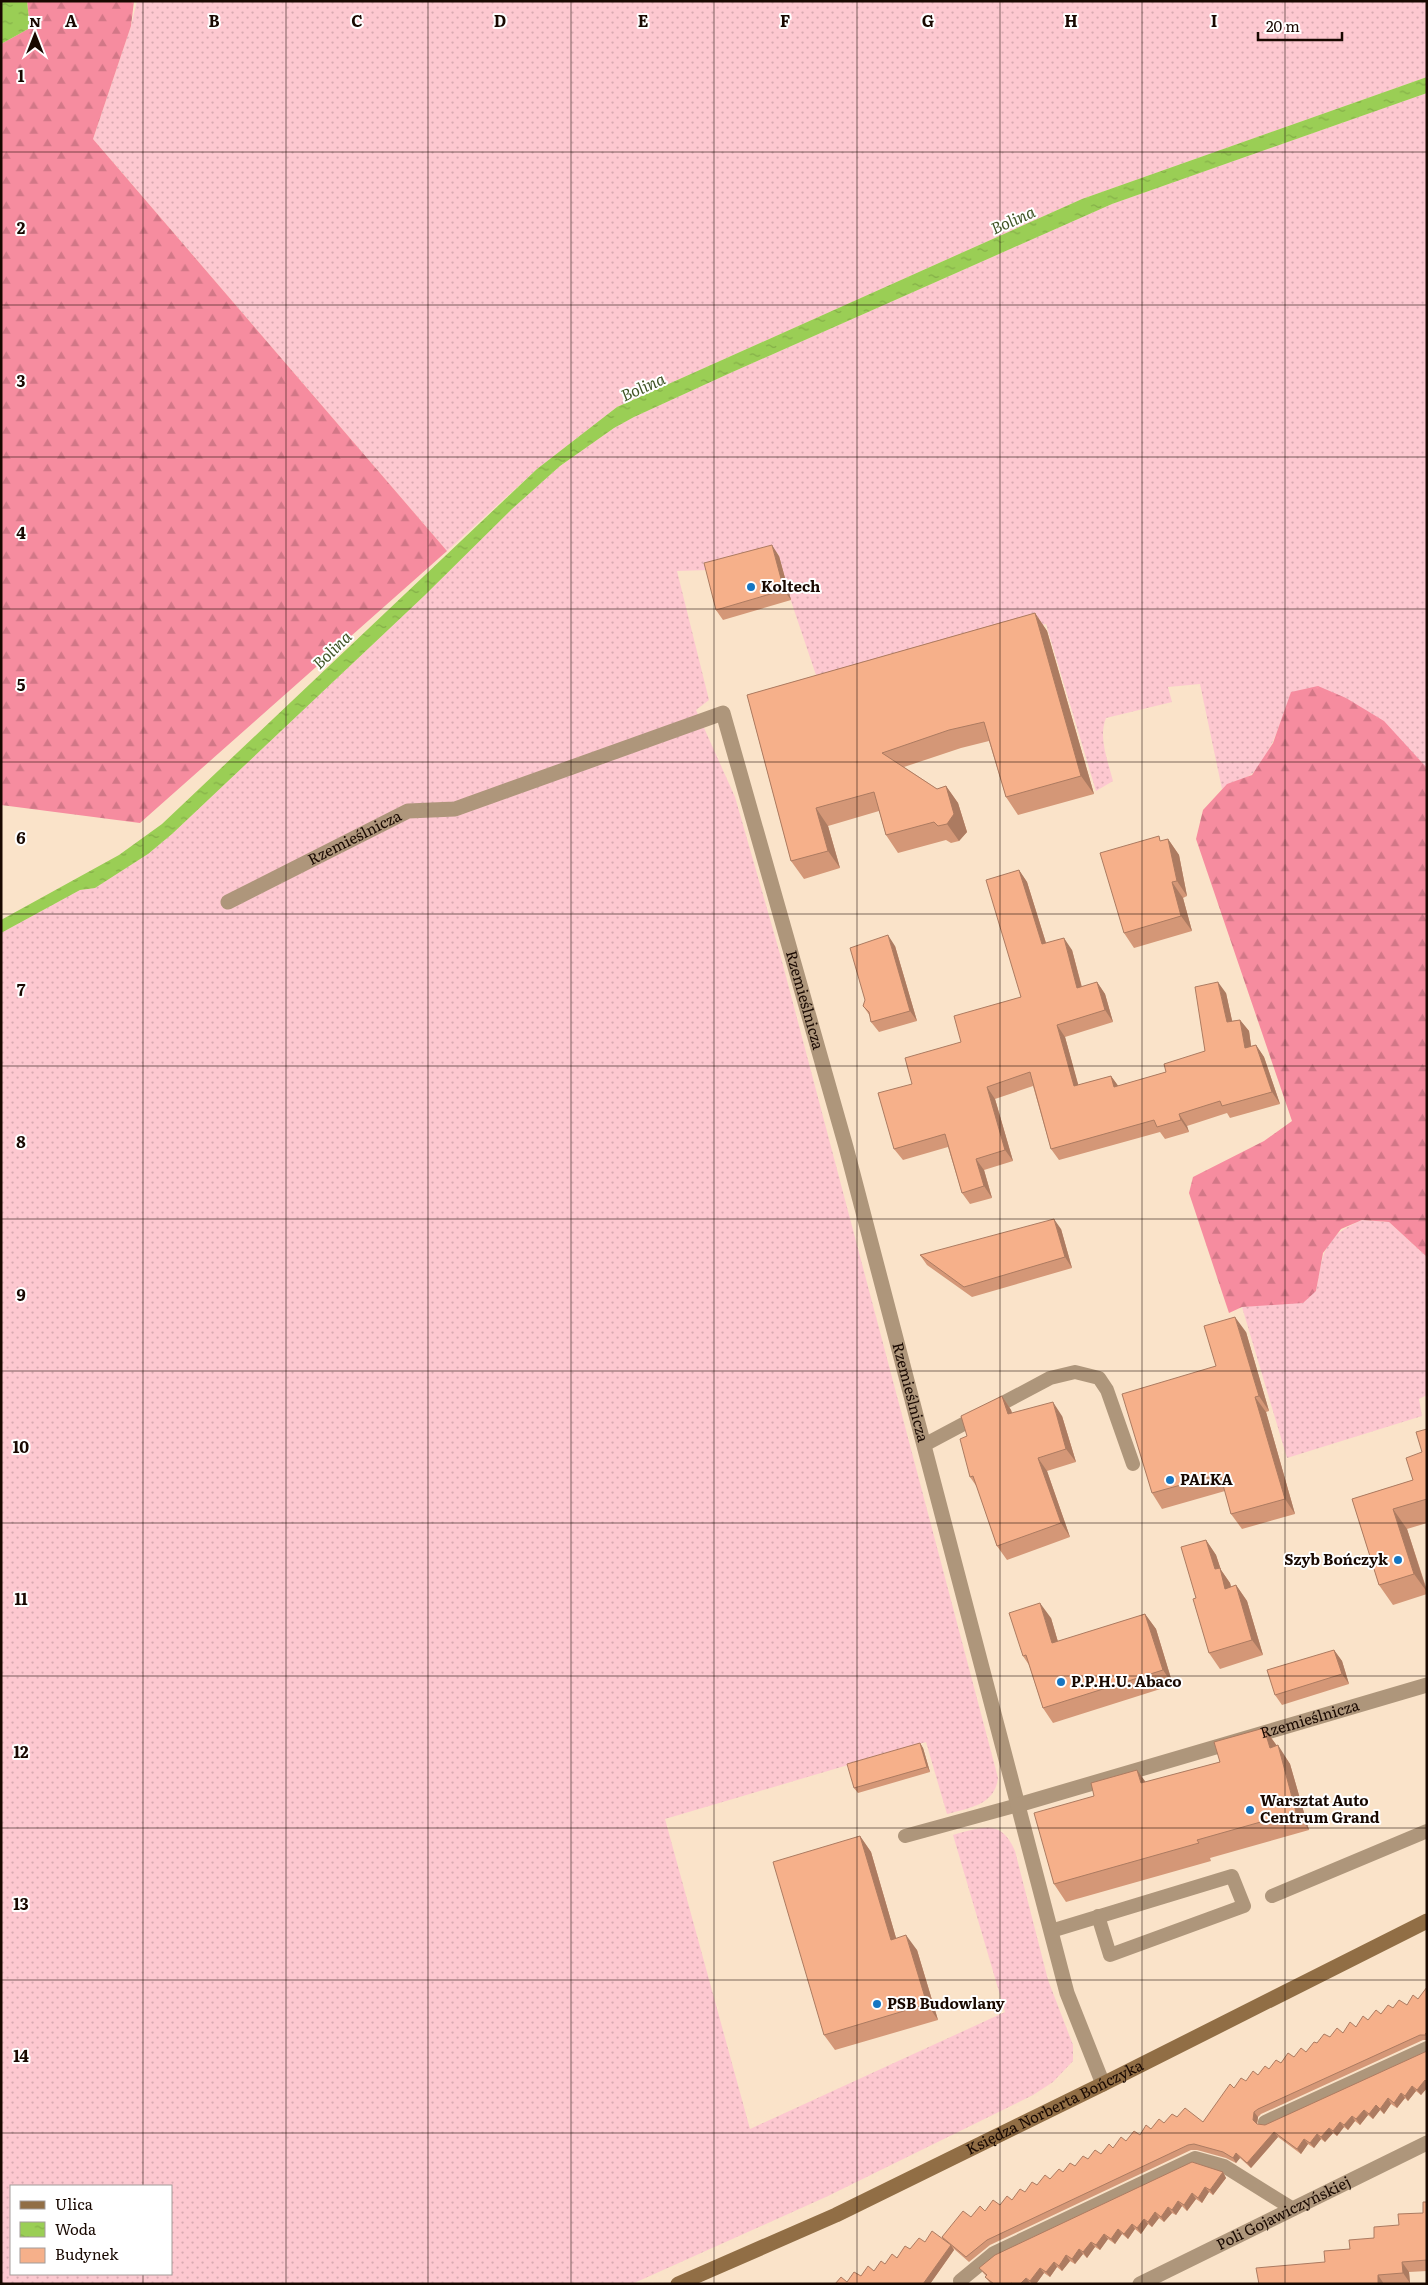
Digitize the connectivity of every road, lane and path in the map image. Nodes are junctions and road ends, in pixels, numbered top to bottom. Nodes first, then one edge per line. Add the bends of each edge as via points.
1 (228, 902) dead end
2 (924, 1445) junction
3 (1132, 1464) dead end
4 (1427, 1685) edge
5 (1018, 1805) junction
6 (1427, 1832) edge
7 (905, 1836) dead end
8 (1272, 1896) dead end
9 (1098, 1916) junction
10 (1427, 1921) edge
11 (1051, 1931) junction
12 (1427, 2048) edge
13 (1103, 2084) junction
14 (1265, 2122) dead end
15 (1427, 2144) edge
16 (1293, 2209) junction
17 (959, 2283) edge
18 (678, 2284) edge
19 (1140, 2284) edge

1 - 2 street, Rzemieślnicza via 408,811 455,809 723,713 846,1146
2 - 3 lane via 1050,1378 1075,1372 1099,1378 1108,1390
2 - 5 street, Rzemieślnicza
4 - 5 street, Rzemieślnicza
5 - 7 lane
5 - 11 street, Rzemieślnicza
6 - 8 lane
9 - 9 lane via 1232,1876 1244,1906 1110,1956
9 - 11 lane
10 - 13 street, Księdza Norberta Bończyka
11 - 13 street, Rzemieślnicza via 1067,1993
12 - 14 lane
13 - 18 street, Księdza Norberta Bończyka via 836,2215
15 - 16 street, Poli Gojawiczyńskiej
16 - 17 lane via 1224,2166 1195,2158 994,2253
16 - 19 street, Poli Gojawiczyńskiej

